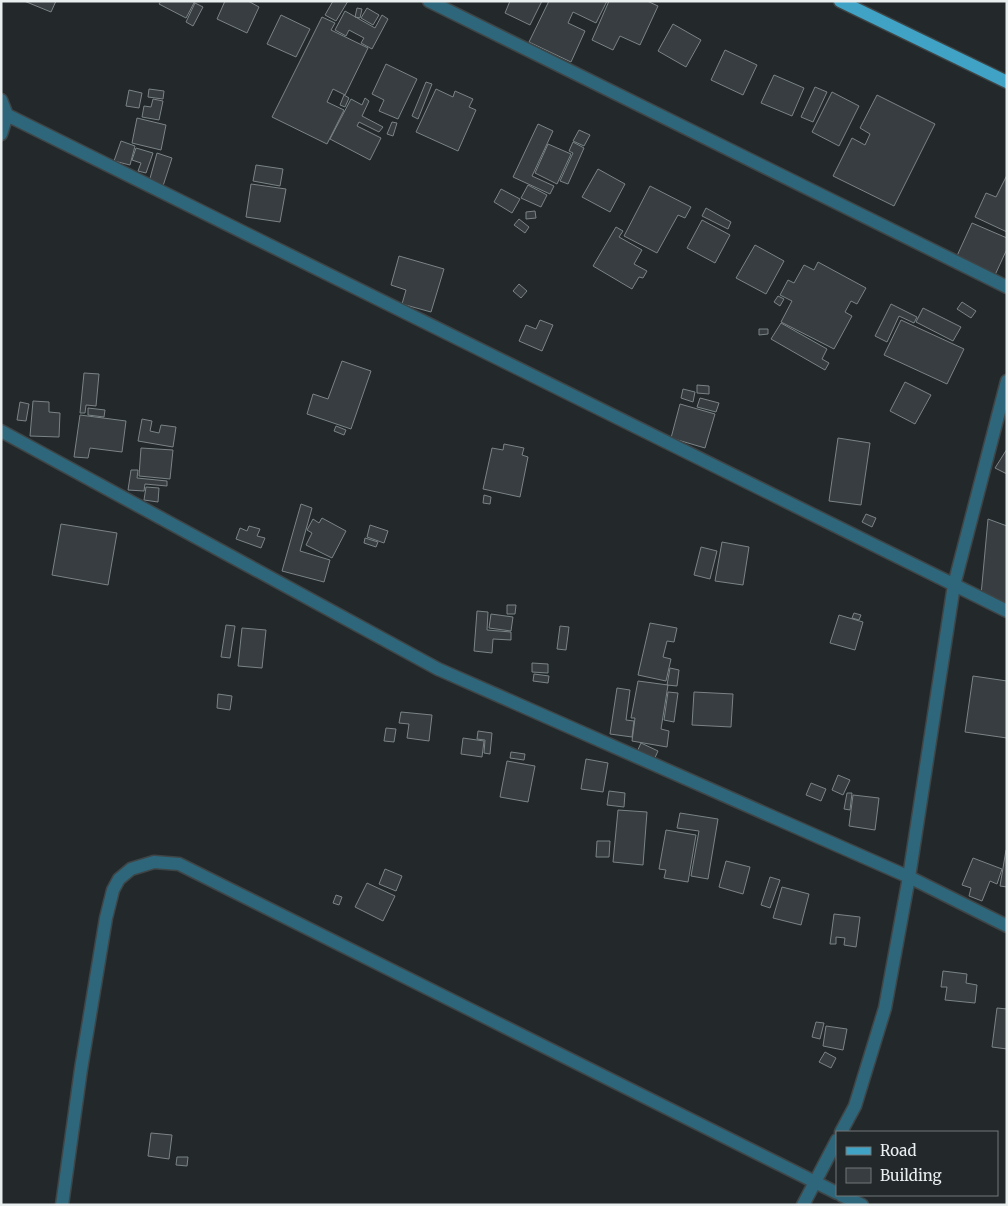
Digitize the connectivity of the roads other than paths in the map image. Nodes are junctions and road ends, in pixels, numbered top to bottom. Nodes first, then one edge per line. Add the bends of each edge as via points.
1 (429, 1) edge
2 (840, 1) edge
3 (1007, 82) edge
4 (1, 100) edge
5 (7, 115) junction
6 (1, 134) edge
7 (1007, 287) edge
8 (1007, 381) edge
9 (1, 431) edge
10 (954, 585) junction
11 (1007, 611) edge
12 (909, 878) junction
13 (1007, 926) edge
14 (842, 1131) edge
15 (836, 1142) edge
16 (814, 1182) junction
17 (836, 1193) edge
18 (843, 1196) edge
19 (62, 1205) edge
20 (803, 1205) edge
21 (862, 1205) edge

1 - 7 street
2 - 3 main road
4 - 5 street
5 - 6 street
5 - 10 street
8 - 10 street
9 - 12 street via 438,669
10 - 11 street
10 - 12 street
12 - 13 street
12 - 14 street via 885,1008 855,1106
15 - 16 street
16 - 17 street
16 - 19 street via 179,864 154,862 131,869 119,879 113,890 81,1069
16 - 20 street
18 - 21 street

